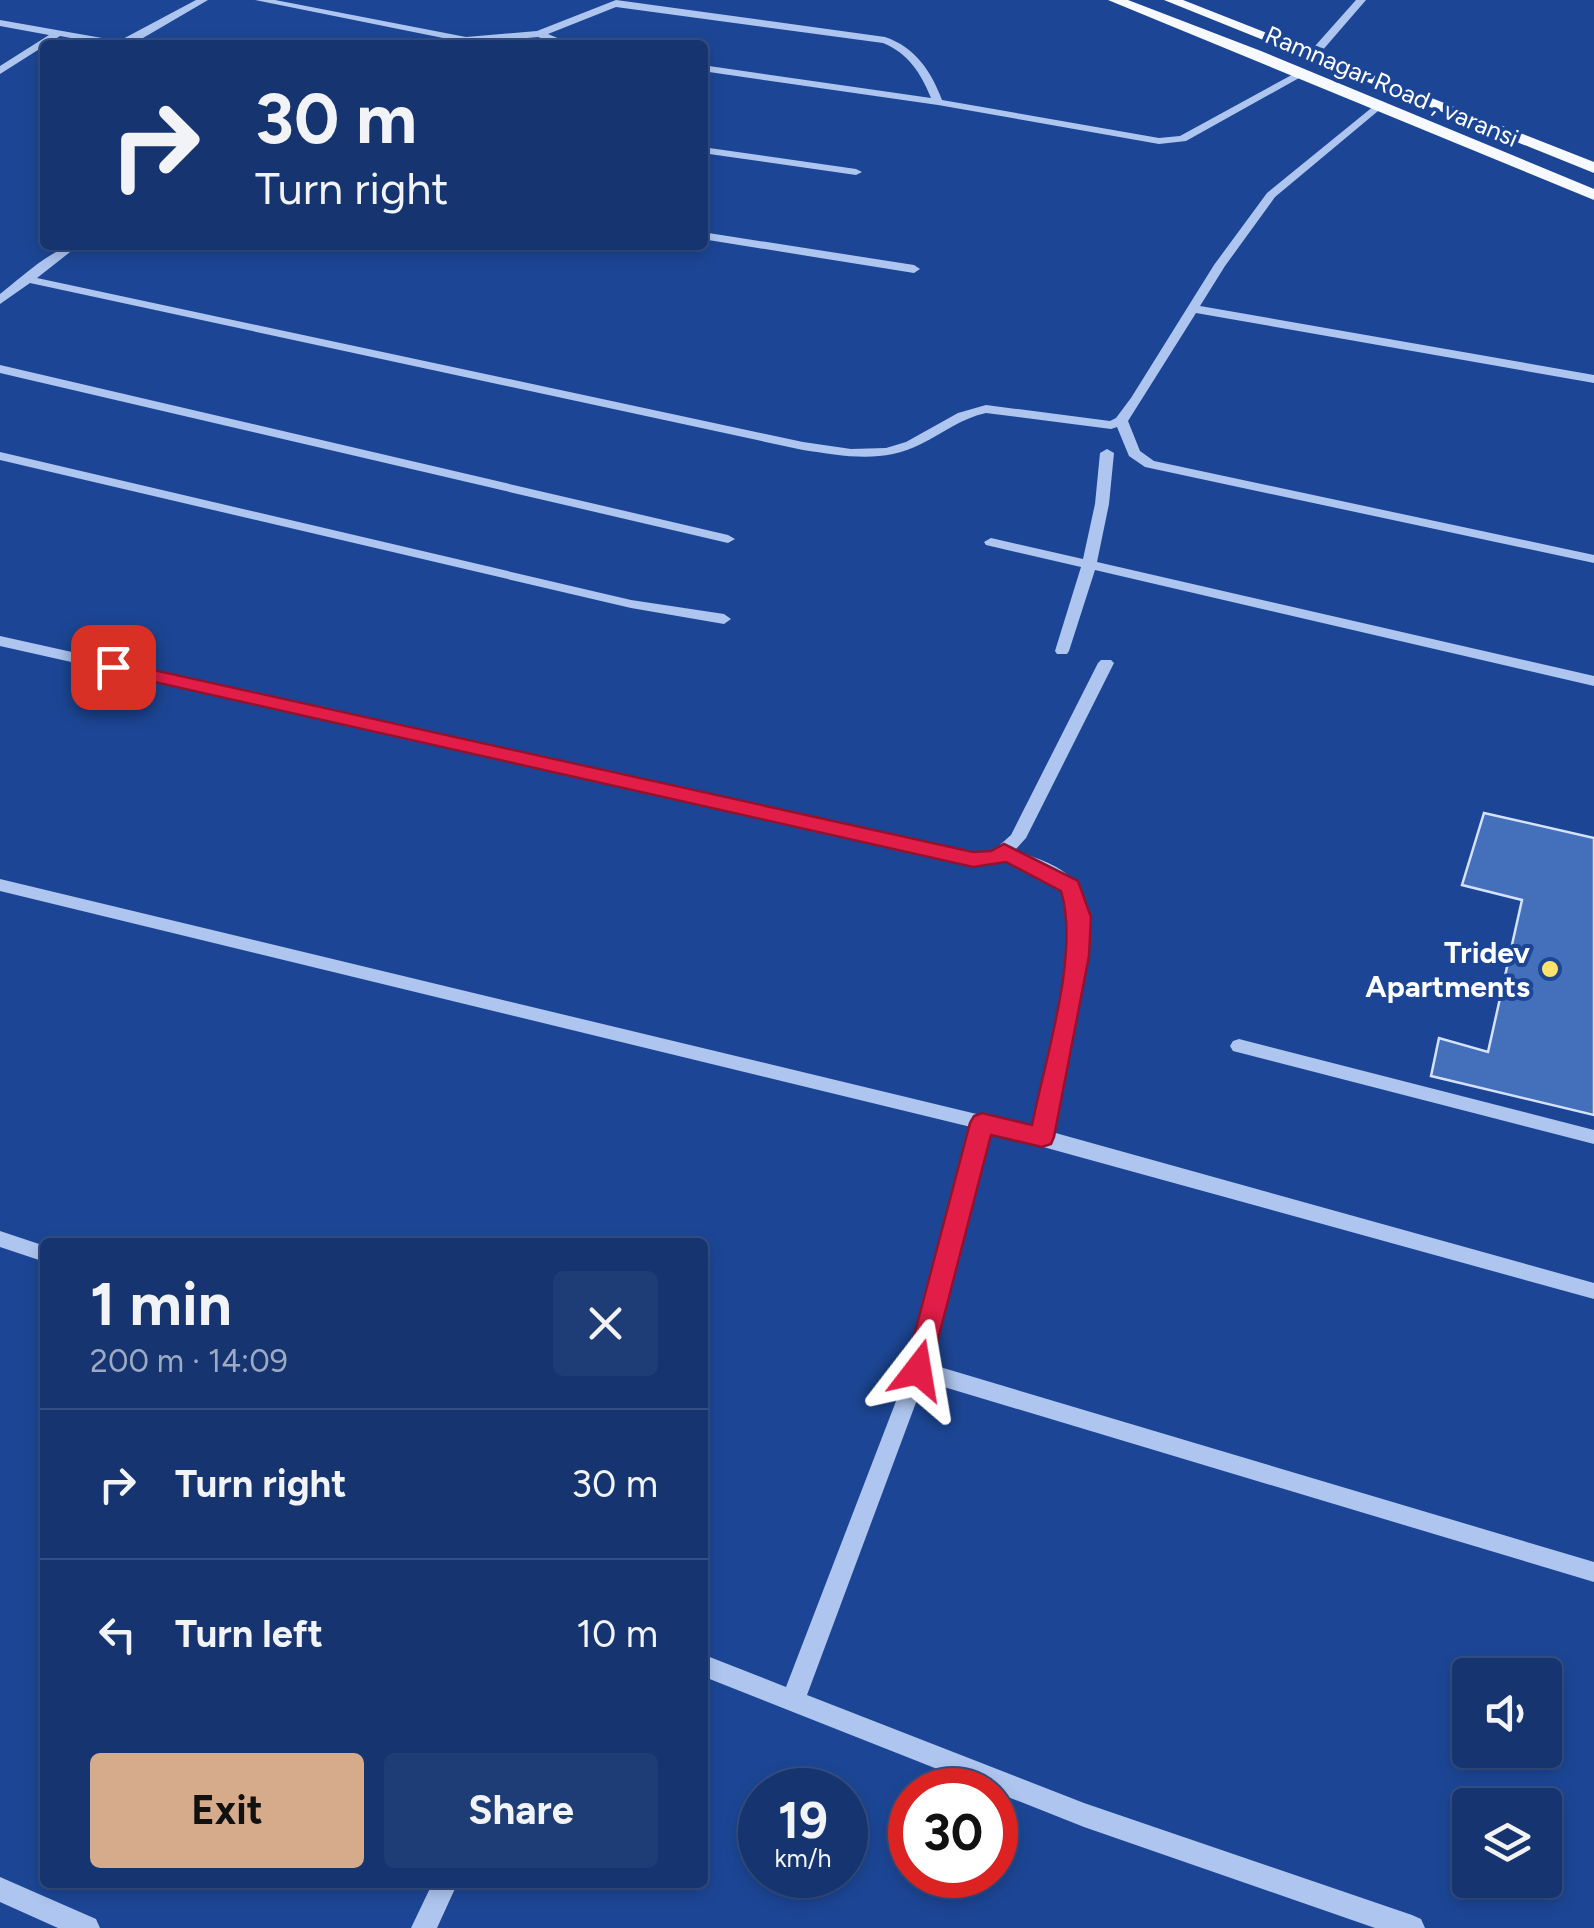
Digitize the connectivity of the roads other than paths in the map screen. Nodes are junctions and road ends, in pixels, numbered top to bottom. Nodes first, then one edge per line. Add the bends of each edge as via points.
1 (203, 0) edge
2 (260, 0) edge
3 (1115, 0) edge
4 (1171, 0) edge
5 (1361, 0) edge
6 (621, 2) edge
7 (0, 22) edge
8 (60, 32) junction
9 (539, 34) junction
10 (48, 40) edge
11 (103, 40) edge
12 (131, 40) edge
13 (452, 40) edge
14 (481, 40) edge
15 (555, 40) edge
16 (40, 45) edge
17 (1311, 57) junction
18 (708, 69) edge
19 (0, 71) edge
20 (1303, 73) junction
21 (938, 102) junction
22 (1380, 104) junction
23 (708, 151) edge
24 (1594, 168) edge
25 (856, 172) dead end
26 (1594, 195) edge
27 (708, 236) edge
28 (66, 250) edge
29 (914, 268) dead end
30 (27, 280) junction
31 (0, 300) edge
32 (1194, 309) junction
33 (0, 369) edge
34 (1594, 379) edge
35 (1122, 421) junction
36 (1107, 453) dead end
37 (0, 456) edge
38 (728, 539) dead end
39 (991, 542) dead end
40 (1594, 559) edge
41 (1091, 566) junction
42 (724, 619) dead end
43 (0, 642) edge
44 (1062, 651) dead end
45 (1106, 663) dead end
46 (1594, 681) edge
47 (1004, 852) junction
48 (0, 885) edge
49 (1239, 1046) dead end
50 (982, 1123) junction
51 (1042, 1137) junction
52 (1594, 1137) edge
53 (0, 1239) edge
54 (40, 1252) edge
55 (1594, 1291) edge
56 (918, 1370) junction
57 (1594, 1572) edge
58 (708, 1667) edge
59 (792, 1702) junction
60 (443, 1888) edge
61 (1, 1891) edge
62 (87, 1928) edge
63 (424, 1928) edge
64 (1412, 1928) edge

1 - 12 street
2 - 13 street
3 - 20 main road, Ramnagar Road , varansi
4 - 17 main road
5 - 17 street
6 - 9 street
6 - 21 street via 885,40 908,52
7 - 8 street
8 - 10 street
8 - 11 street
9 - 14 street
9 - 15 street
16 - 19 street
17 - 24 main road
18 - 21 street
20 - 21 street via 1170,141
20 - 22 main road, Ramnagar Road , varansi
22 - 26 main road, Ramnagar Road , varansi
22 - 32 street via 1272,194
23 - 25 street
27 - 29 street
28 - 30 street
30 - 31 street
30 - 35 street via 819,448 870,454 900,449 966,412 986,409 1097,426
32 - 34 street
32 - 35 street
33 - 38 street
35 - 40 street via 1134,453 1150,464
36 - 41 street
37 - 42 street via 630,604
39 - 41 street
41 - 44 street
41 - 46 street
43 - 47 street via 973,859
45 - 47 street via 1035,810
47 - 51 street via 1070,886 1078,900 1078,956
48 - 50 street
49 - 52 street
50 - 51 street
50 - 56 street
51 - 55 street
53 - 54 street
56 - 57 street
56 - 59 street
58 - 59 street
59 - 64 street via 1084,1815
60 - 63 street
61 - 62 street

